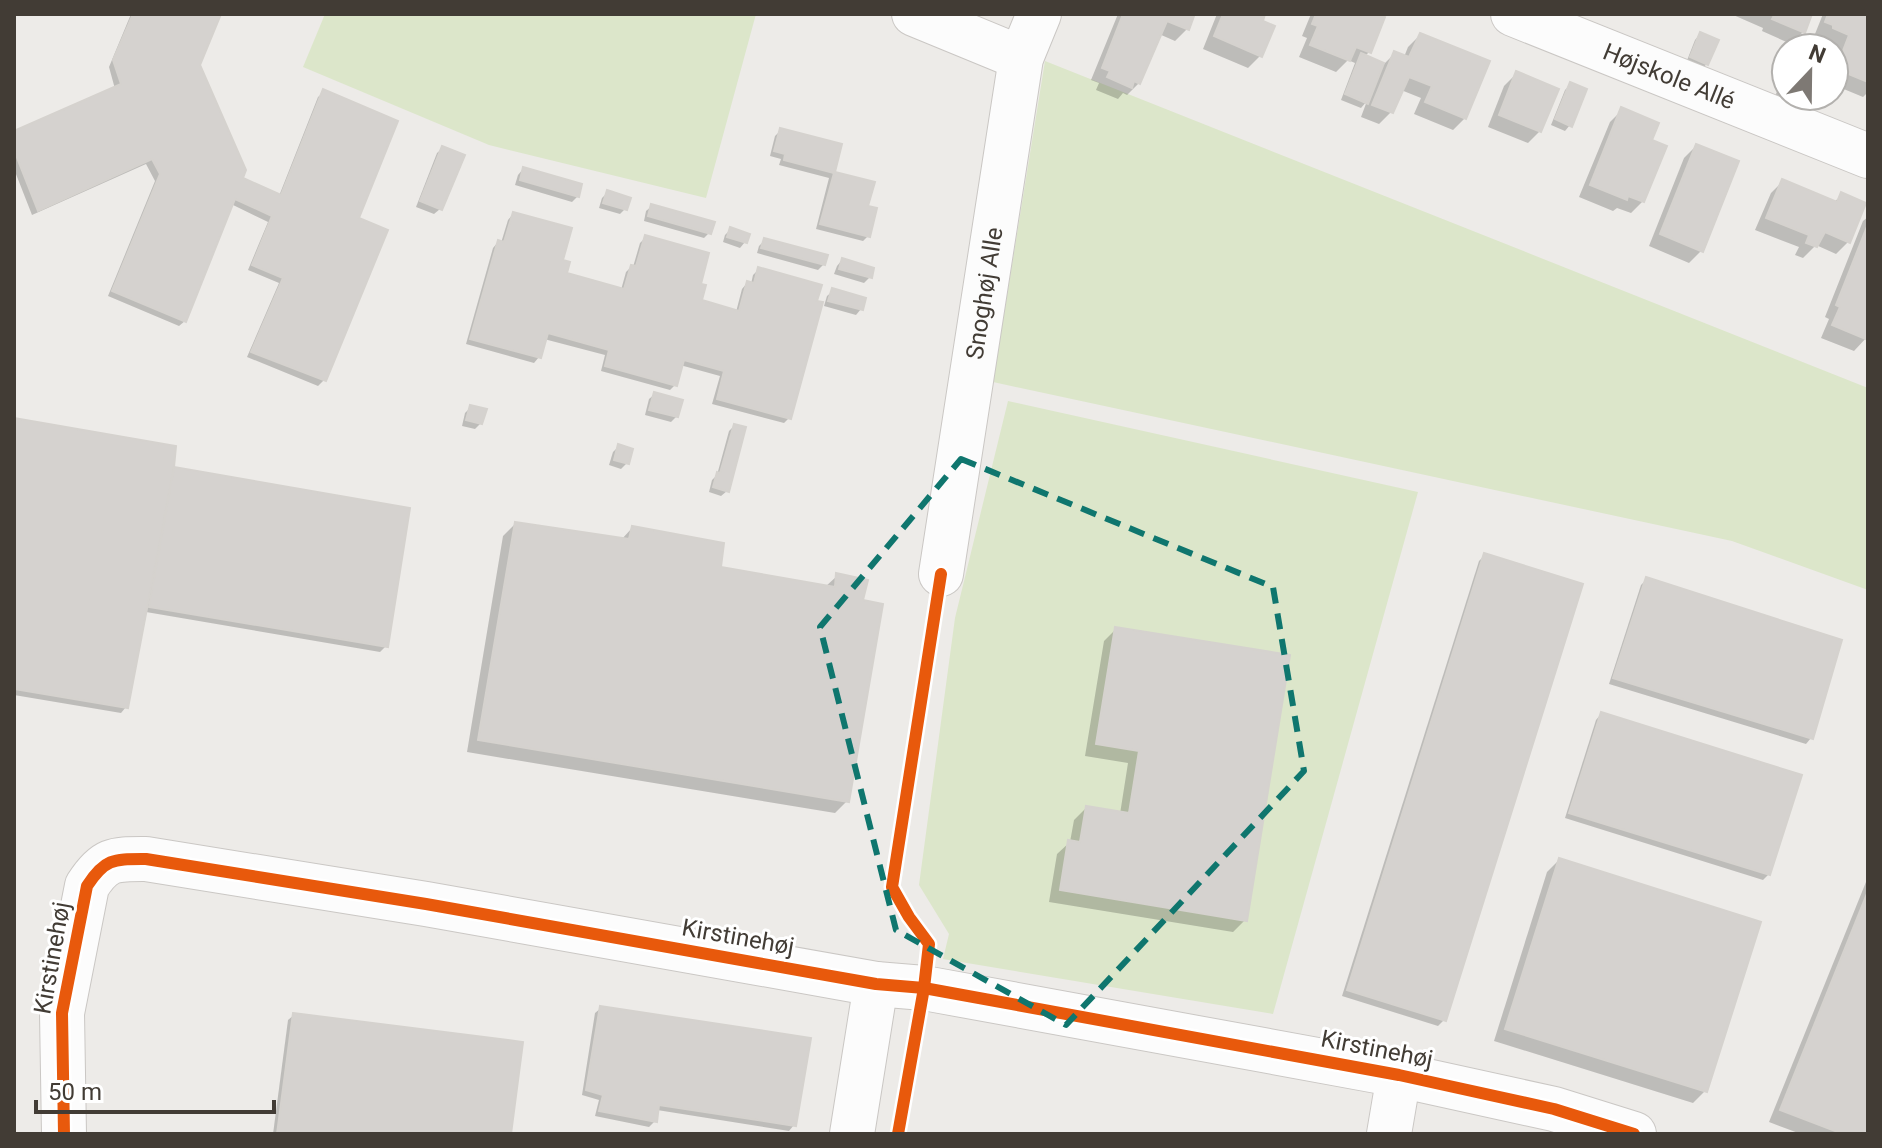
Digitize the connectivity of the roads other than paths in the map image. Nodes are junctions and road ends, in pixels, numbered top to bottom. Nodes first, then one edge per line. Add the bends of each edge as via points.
1 (914, 14) edge
2 (1039, 14) edge
3 (1513, 14) edge
4 (1021, 58) junction
5 (1868, 156) edge
6 (941, 574) dead end
7 (876, 984) junction
8 (1399, 1075) junction
9 (64, 1134) edge
10 (852, 1134) edge
11 (1389, 1134) edge
12 (1634, 1134) edge

1 - 4 street
2 - 4 street, Snoghøj Alle
3 - 5 street, Højskole Allé
4 - 6 street, Snoghøj Alle
7 - 8 street, Kirstinehøj via 924,988
7 - 9 street, Kirstinehøj via 426,904 146,859 118,859 87,886 62,1013
7 - 10 street
8 - 11 street, Kirstinehøj
8 - 12 street, Kirstinehøj via 1554,1109

